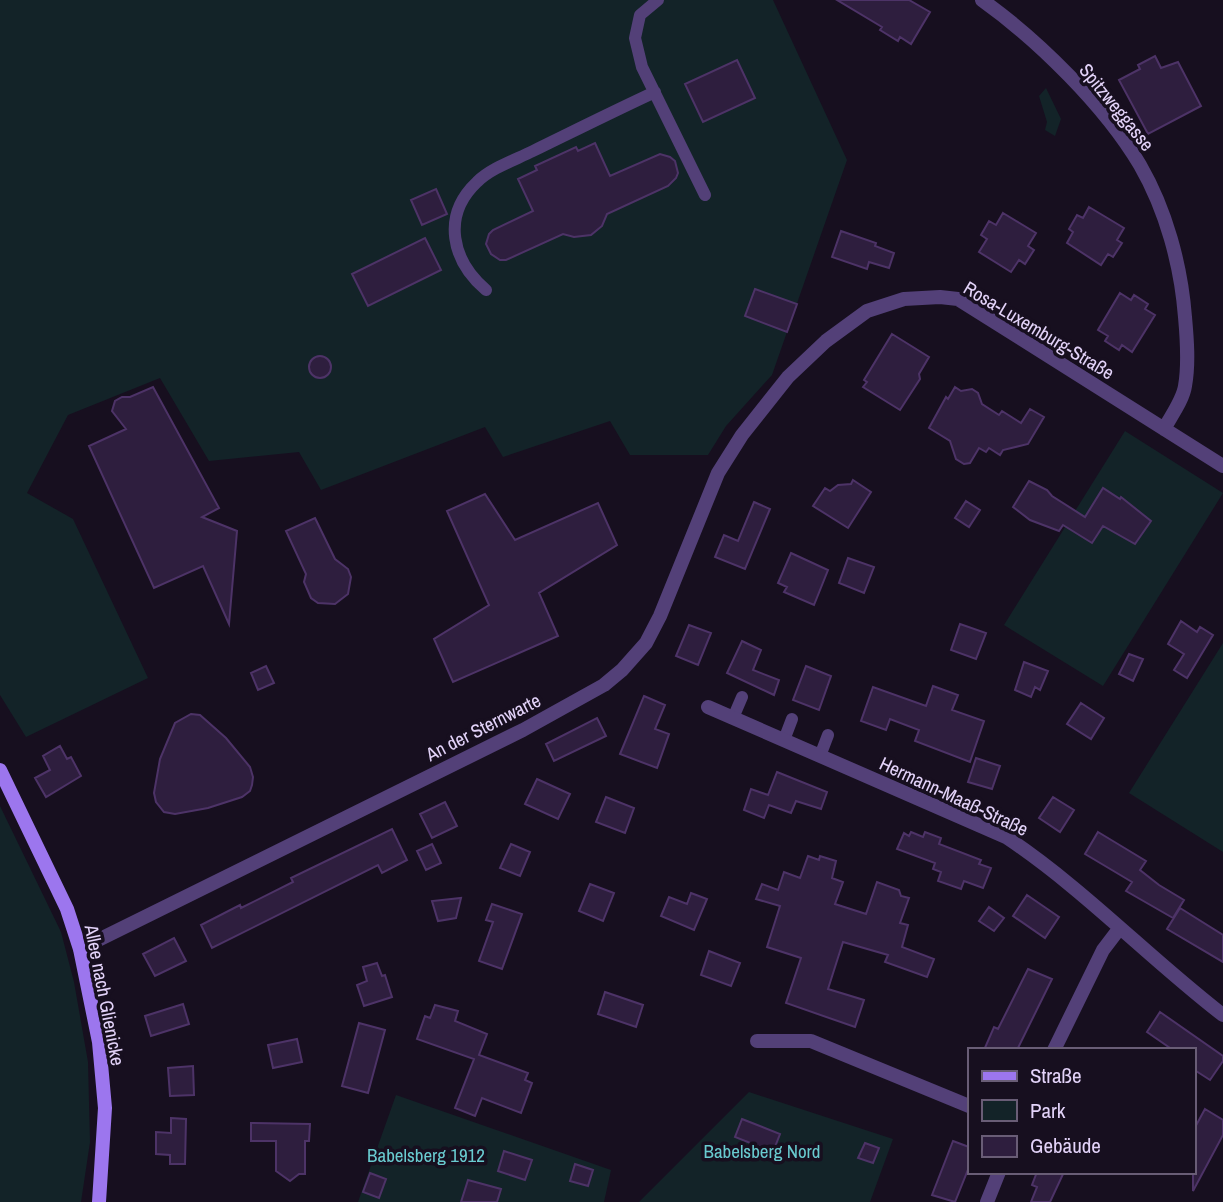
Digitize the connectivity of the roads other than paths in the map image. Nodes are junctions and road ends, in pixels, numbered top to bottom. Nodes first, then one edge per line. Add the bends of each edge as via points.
1 (658, 0) edge
2 (982, 0) edge
3 (655, 92) junction
4 (705, 195) dead end
5 (486, 290) dead end
6 (768, 399) joint
7 (1164, 429) junction
8 (1223, 466) edge
9 (742, 696) dead end
10 (708, 707) dead end
11 (733, 718) junction
12 (792, 719) dead end
13 (828, 735) dead end
14 (784, 740) junction
15 (820, 756) junction
16 (0, 770) edge
17 (1119, 929) junction
18 (80, 949) junction
19 (1223, 1015) edge
20 (757, 1041) dead end
21 (1055, 1048) edge
22 (968, 1106) edge
23 (998, 1174) edge
24 (99, 1202) edge
25 (987, 1202) edge

1 - 3 lane via 640,15 635,38 642,67
2 - 7 street, Spitzweggasse via 1049,57 1092,102 1139,165 1156,199 1178,270 1187,334 1185,389
3 - 4 lane
3 - 5 lane via 496,169 472,187 459,208 455,238 467,271
6 - 7 street, Rosa-Luxemburg-Straße via 854,318 885,303 940,297 958,299
6 - 18 street, An der Sternwarte via 718,473 646,643 604,685 523,730
7 - 8 street, Rosa-Luxemburg-Straße
9 - 11 lane
10 - 11 street, Hermann-Maaß-Straße
11 - 14 street, Hermann-Maaß-Straße
12 - 14 lane
13 - 15 lane
14 - 15 street, Hermann-Maaß-Straße
15 - 17 street, Hermann-Maaß-Straße via 1006,837 1074,886
16 - 18 street, Allee nach Glienicke via 67,908
17 - 19 street, Hermann-Maaß-Straße
17 - 21 street via 1103,950
18 - 24 street, Allee nach Glienicke via 99,1042 105,1108
20 - 22 street via 811,1041
23 - 25 street

